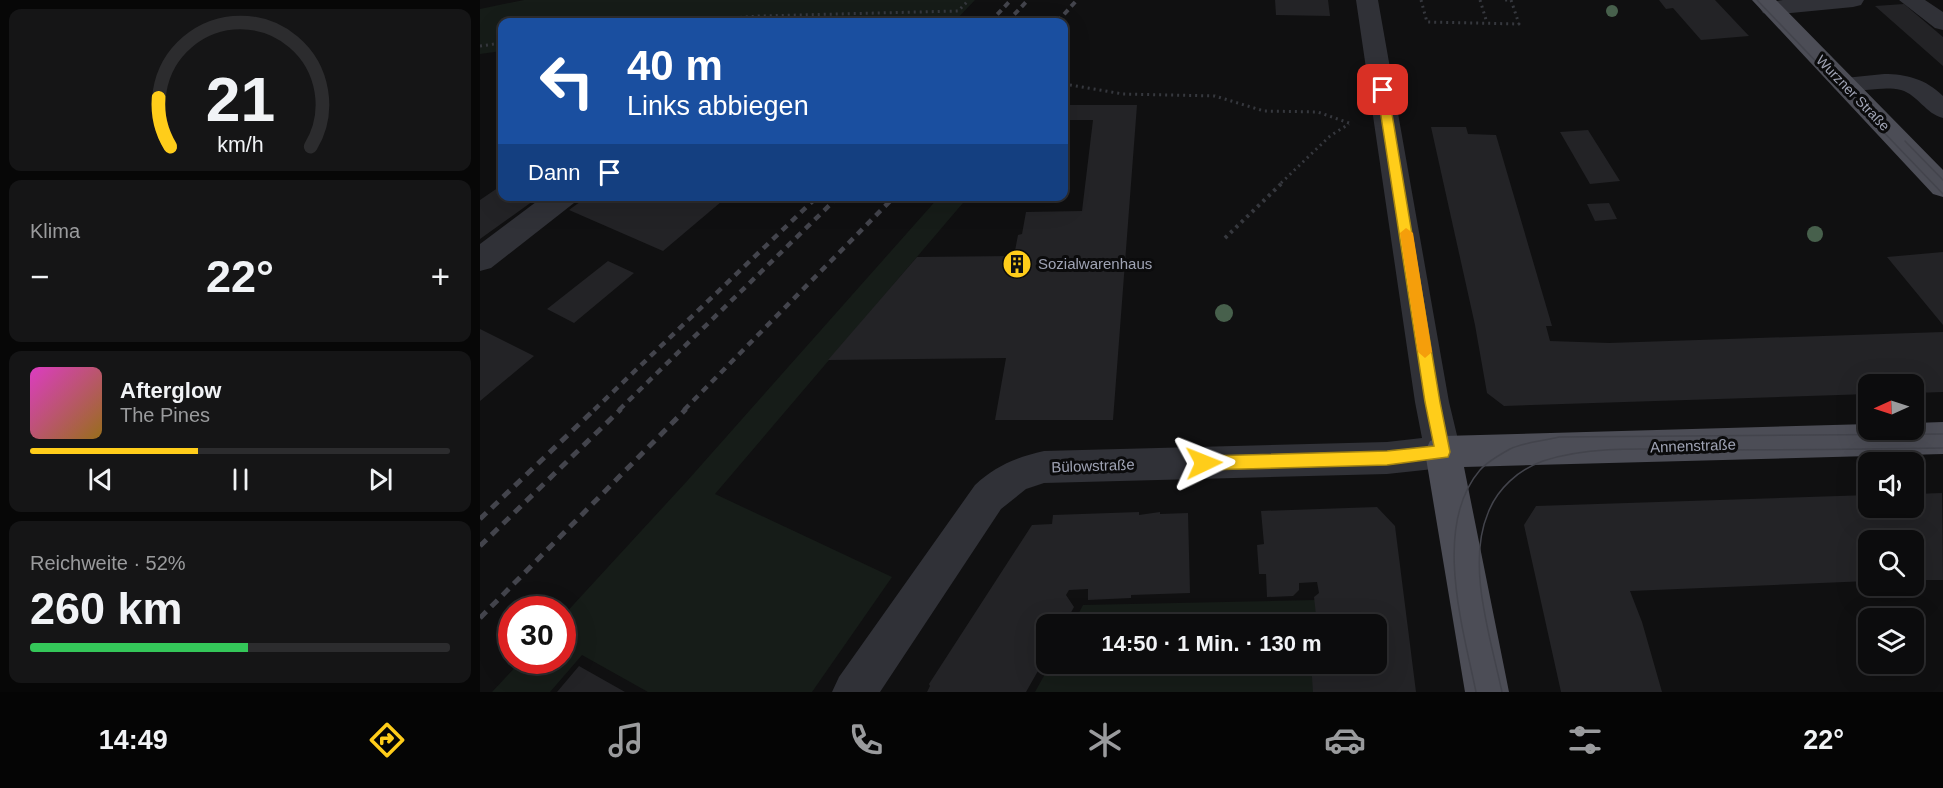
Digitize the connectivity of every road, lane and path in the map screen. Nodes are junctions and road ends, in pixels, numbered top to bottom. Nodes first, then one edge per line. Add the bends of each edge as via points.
1 (969, 0) edge
2 (1368, 0) edge
3 (1421, 0) edge
4 (1480, 0) edge
5 (1505, 0) edge
6 (1853, 0) edge
7 (1910, 0) edge
8 (1767, 4) edge
9 (733, 18) edge
10 (1487, 23) junction
11 (1943, 23) edge
12 (498, 44) edge
13 (480, 46) edge
14 (1844, 84) junction
15 (1068, 85) edge
16 (1384, 100) junction
17 (1943, 110) edge
18 (1349, 123) junction
19 (1943, 187) edge
20 (557, 201) edge
21 (1224, 238) dead end
22 (480, 260) edge
23 (1943, 438) edge
24 (1443, 452) junction
25 (854, 692) edge
26 (1487, 692) edge

1 - 9 path via 958,11
2 - 16 street
3 - 10 path via 1427,22
4 - 10 path
5 - 10 path via 1511,0 1519,24
6 - 8 street
7 - 11 street
8 - 14 main road, Wurzner Straße
12 - 13 path
14 - 17 street via 1906,83
14 - 19 main road, Wurzner Straße
15 - 18 path via 1123,94 1215,96 1264,111 1318,112
16 - 18 path
16 - 24 street
18 - 21 path via 1330,136
20 - 22 street
23 - 24 main road, Annenstraße
24 - 25 street, Bülowstraße via 1387,458 1044,467 1025,471 1006,479 988,497
24 - 26 main road

